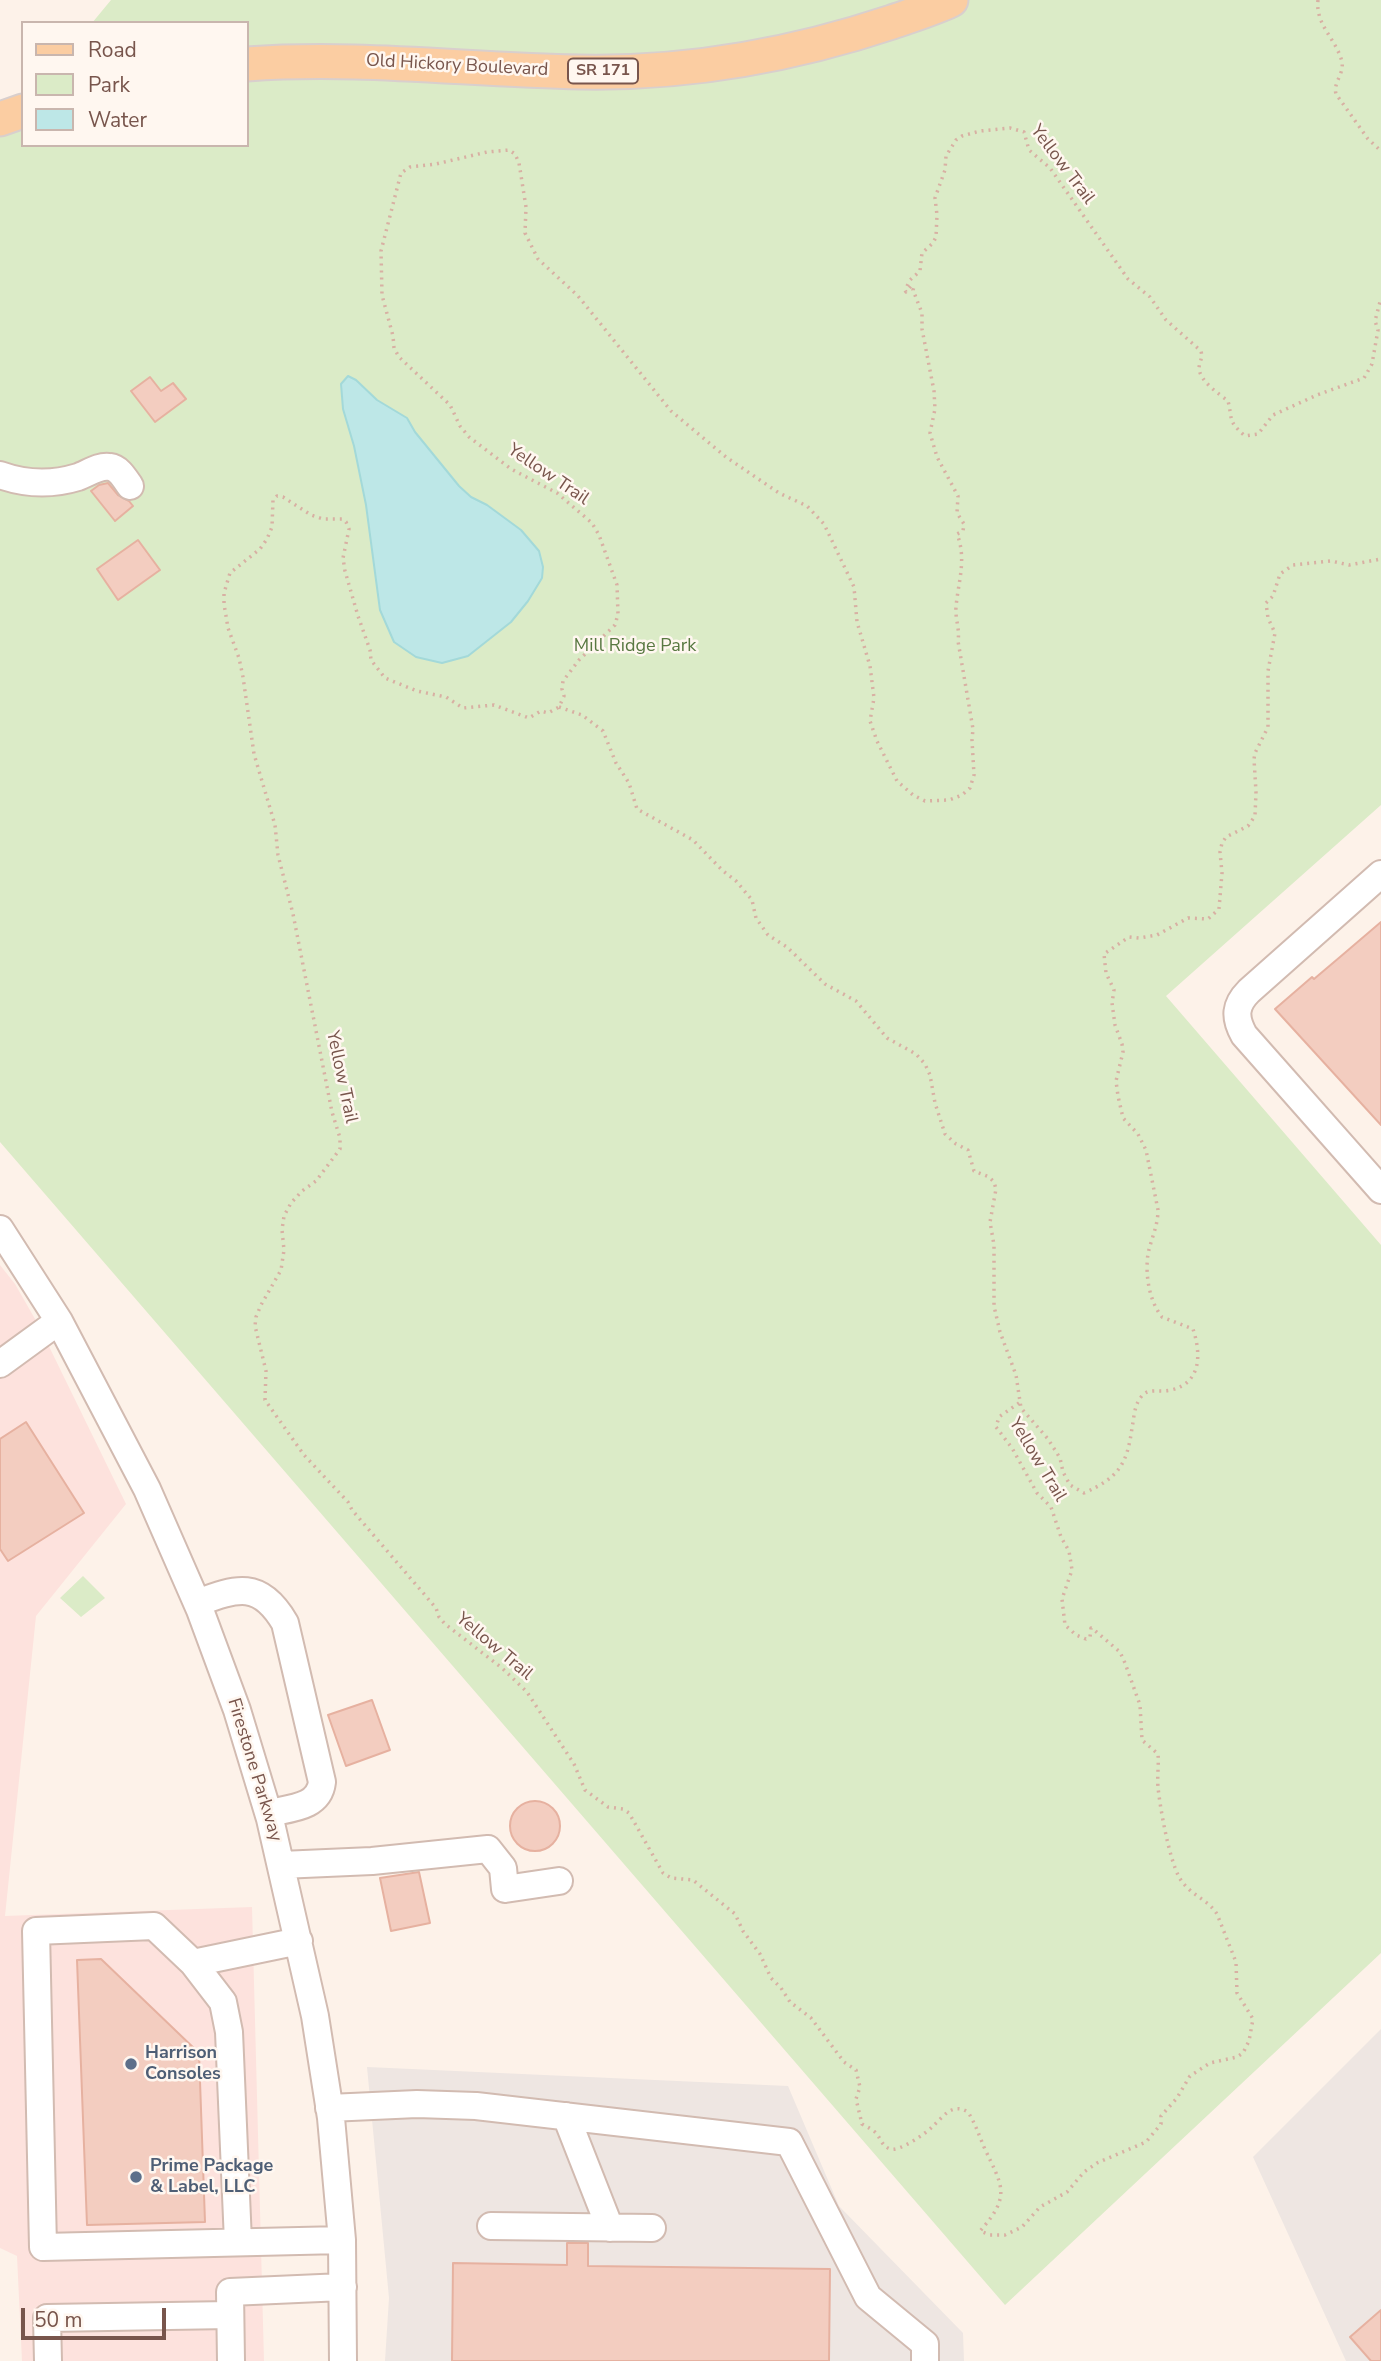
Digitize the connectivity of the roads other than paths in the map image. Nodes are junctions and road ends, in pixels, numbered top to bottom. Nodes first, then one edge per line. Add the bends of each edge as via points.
1 (951, 0) edge
2 (248, 64) edge
3 (21, 112) edge
4 (0, 119) edge
5 (0, 475) edge
6 (130, 486) dead end
7 (1381, 874) edge
8 (1381, 1190) edge
9 (0, 1229) edge
10 (59, 1321) junction
11 (0, 1364) edge
12 (197, 1603) junction
13 (269, 1813) junction
14 (281, 1865) junction
15 (559, 1881) dead end
16 (299, 1941) junction
17 (193, 1963) junction
18 (330, 2108) junction
19 (566, 2116) junction
20 (492, 2226) dead end
21 (610, 2228) junction
22 (652, 2228) dead end
23 (342, 2240) junction
24 (238, 2242) junction
25 (342, 2287) junction
26 (230, 2315) junction
27 (47, 2361) edge
28 (231, 2361) edge
29 (343, 2361) edge
30 (925, 2361) edge

1 - 2 main road, Old Hickory Boulevard / SR 171 via 862,32 796,49 651,70 580,72 343,60
3 - 4 main road
5 - 6 street via 47,482 111,467
7 - 8 street via 1249,991 1237,1007 1236,1017 1244,1035
9 - 10 street, Firestone Parkway
10 - 11 street
10 - 12 street, Firestone Parkway via 147,1489
12 - 13 street, Firestone Parkway
12 - 13 street via 234,1590 246,1591 273,1605 285,1623 322,1782 311,1802
13 - 14 street, Firestone Parkway
14 - 15 street via 488,1849 503,1868 505,1889
14 - 16 street, Firestone Parkway
16 - 17 street
16 - 18 street, Firestone Parkway
17 - 24 street via 223,2002 229,2032
17 - 24 street via 154,1926 36,1931 43,2247
18 - 19 street via 450,2105
18 - 23 street, Firestone Parkway
19 - 21 street
19 - 30 street via 789,2142 868,2297 925,2344
20 - 21 street
21 - 22 street
23 - 24 street
23 - 25 street, Firestone Parkway
25 - 26 street via 230,2292
25 - 29 street, Firestone Parkway
26 - 27 street via 47,2318
26 - 28 street

